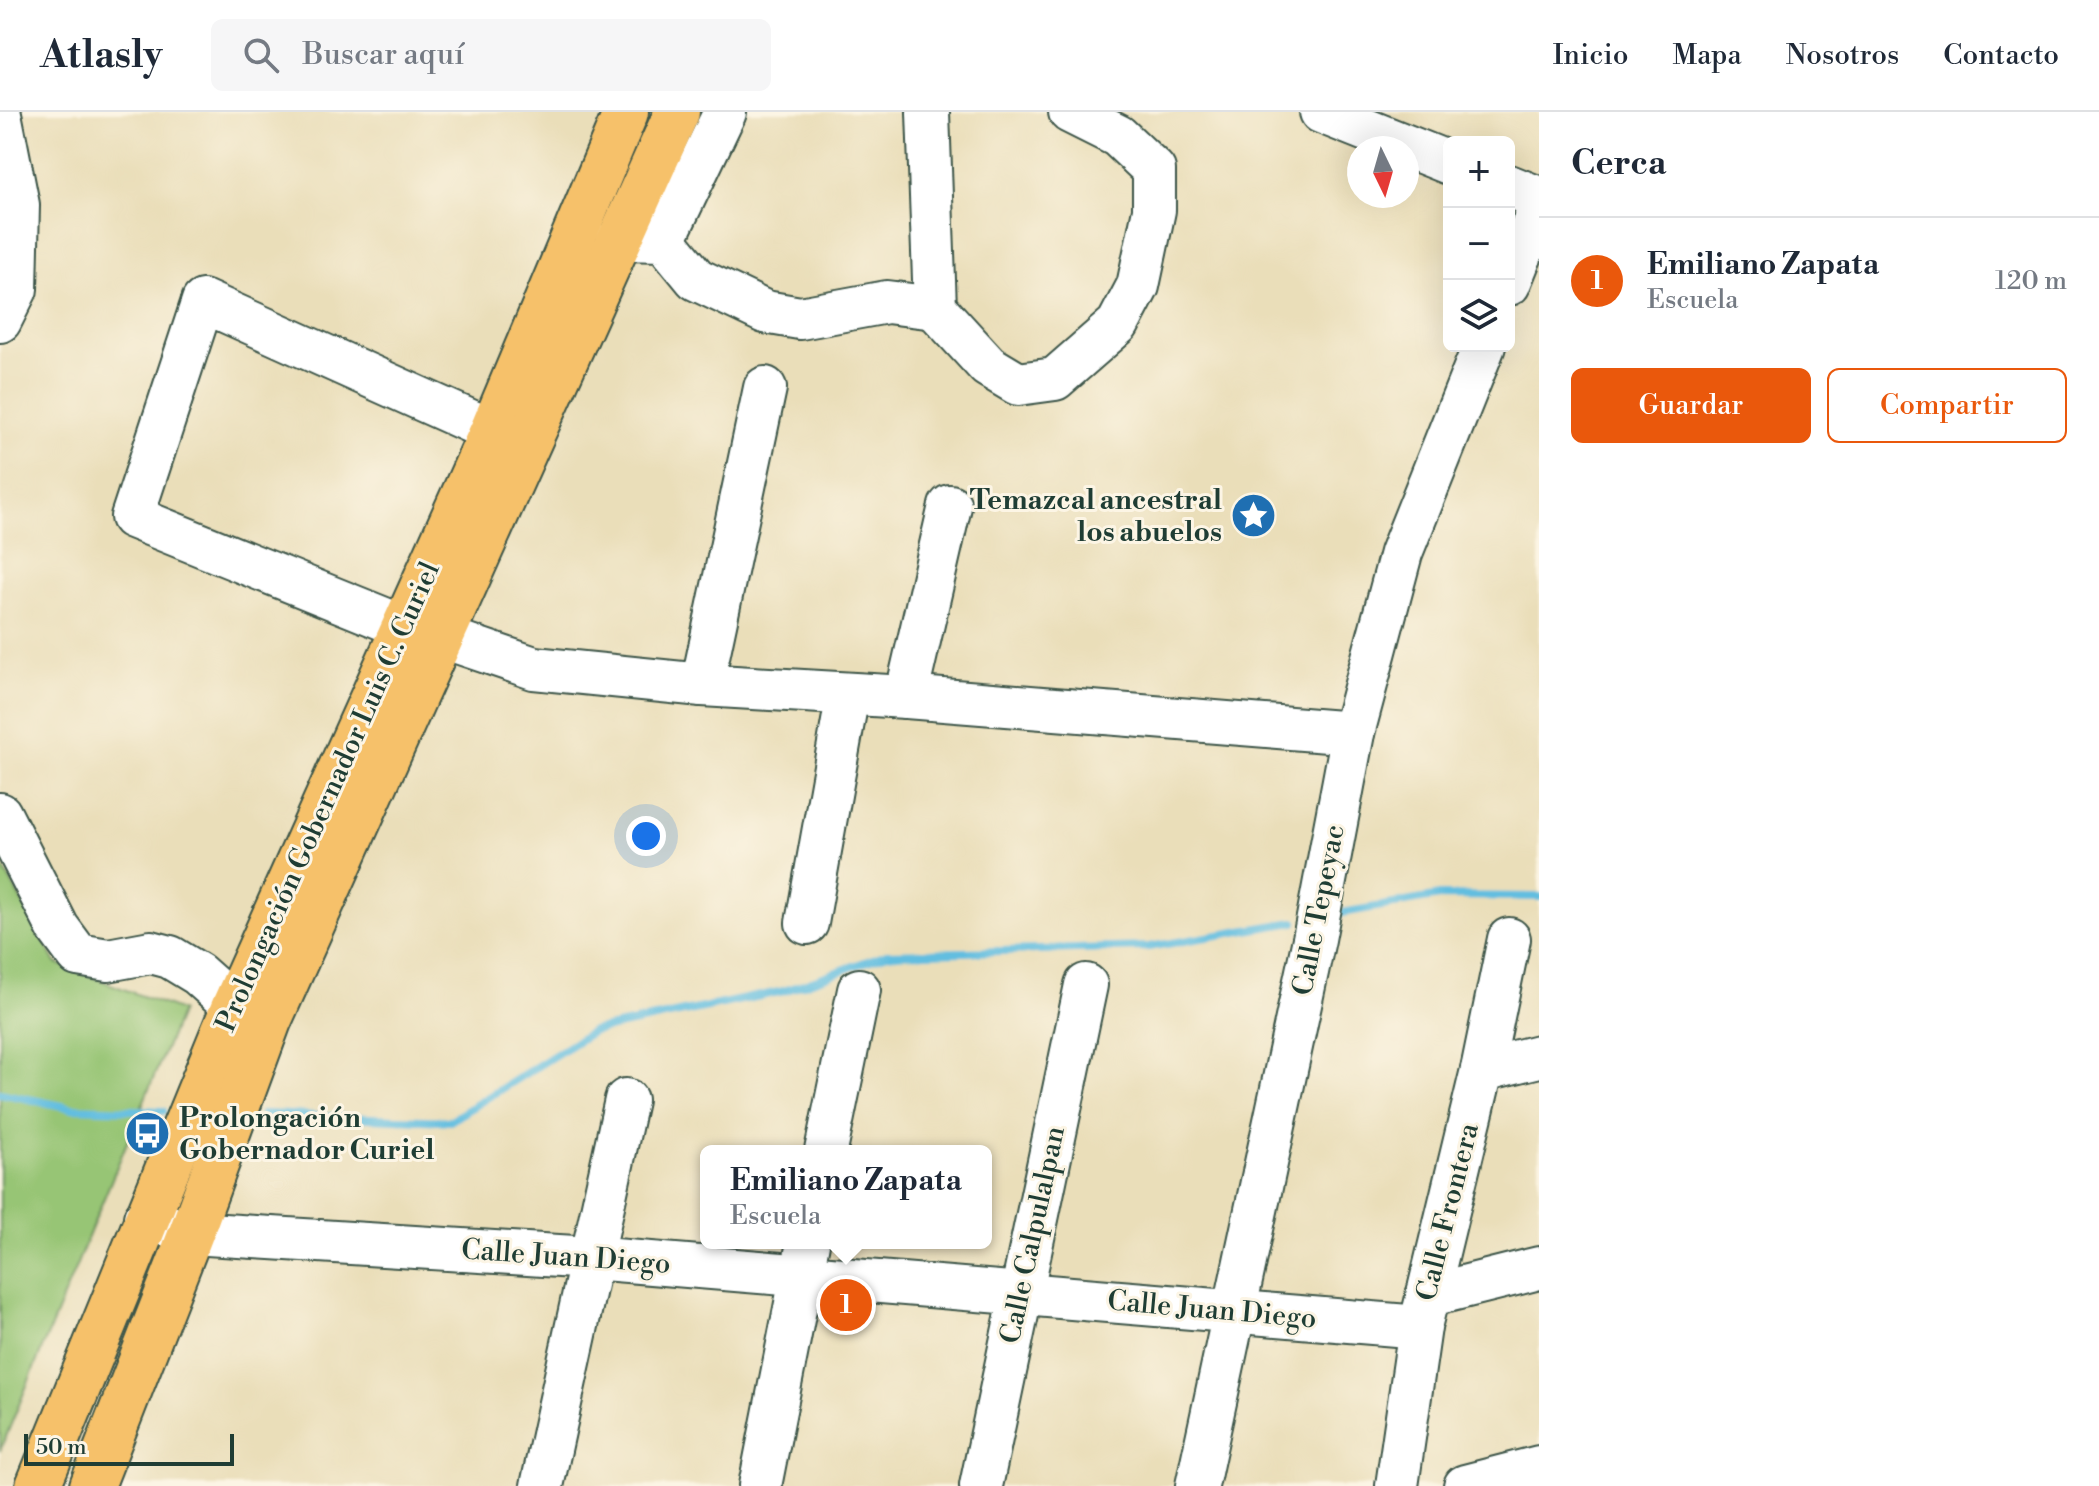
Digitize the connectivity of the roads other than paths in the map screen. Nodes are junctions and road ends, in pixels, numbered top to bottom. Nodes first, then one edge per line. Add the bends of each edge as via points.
1 (626, 112) edge
2 (677, 112) edge
3 (725, 112) edge
4 (928, 112) edge
5 (1070, 112) edge
6 (1321, 112) edge
7 (0, 114) edge
8 (1443, 161) edge
9 (1515, 188) edge
10 (1539, 198) edge
11 (1539, 209) edge
12 (618, 239) junction
13 (664, 240) junction
14 (1511, 280) edge
15 (935, 308) junction
16 (0, 321) edge
17 (1482, 352) edge
18 (765, 388) dead end
19 (492, 431) junction
20 (950, 506) dead end
21 (423, 632) junction
22 (702, 685) junction
23 (848, 694) junction
24 (906, 697) junction
25 (1353, 733) junction
26 (0, 814) edge
27 (807, 923) dead end
28 (1509, 939) dead end
29 (1086, 985) dead end
30 (859, 990) dead end
31 (251, 1014) junction
32 (1539, 1056) edge
33 (1482, 1070) junction
34 (626, 1100) dead end
35 (827, 1145) edge
36 (145, 1218) junction
37 (191, 1233) junction
38 (591, 1258) junction
39 (805, 1259) edge
40 (1539, 1268) edge
41 (1021, 1294) junction
42 (1235, 1312) junction
43 (1424, 1312) junction
44 (1539, 1467) edge
45 (38, 1486) edge
46 (92, 1486) edge
47 (542, 1486) edge
48 (760, 1486) edge
49 (981, 1486) edge
50 (1197, 1486) edge
51 (1397, 1486) edge
52 (1465, 1486) edge

1 - 19 main road, Prolongación Gobernador Luis C. Curiel
2 - 12 main road, Prolongación Gobernador Luis C. Curiel
3 - 13 street
4 - 15 street
5 - 15 street via 1118,136 1154,170 1154,210 1138,286 1118,324 1055,379 1018,384 988,366
6 - 8 street
7 - 16 street via 18,205 16,289
9 - 10 street
11 - 14 street
12 - 13 street
12 - 21 main road, Prolongación Gobernador Luis C. Curiel
13 - 15 street via 696,279 765,312 800,318 887,302
17 - 25 street, Calle Tepeyac via 1401,553
18 - 22 street
19 - 21 main road, Prolongación Gobernador Luis C. Curiel
19 - 21 street via 203,301 132,517
20 - 24 street
21 - 22 street via 534,668
21 - 31 main road, Prolongación Gobernador Luis C. Curiel
22 - 23 street
23 - 24 street
23 - 27 street
24 - 25 street
25 - 42 street, Calle Tepeyac
26 - 31 street via 58,928 78,955 108,960 151,952 170,957
28 - 33 street, Calle Frontera
29 - 41 street, Calle Calpulalpan
30 - 35 street
31 - 36 main road, Prolongación Gobernador Luis C. Curiel
31 - 37 main road, Prolongación Gobernador Luis C. Curiel
32 - 33 street
33 - 43 street, Calle Frontera
34 - 38 street
36 - 37 street, Calle Juan Diego
36 - 45 main road, Prolongación Gobernador Luis C. Curiel
37 - 38 street, Calle Juan Diego
37 - 46 main road, Prolongación Gobernador Luis C. Curiel
38 - 39 street, Calle Juan Diego
38 - 47 street
39 - 41 street, Calle Juan Diego
39 - 48 street
40 - 43 street, Calle Juan Diego
41 - 42 street, Calle Juan Diego
41 - 49 street, Calle Calpulalpan
42 - 43 street, Calle Juan Diego
42 - 50 street, Calle Tepeyac
43 - 51 street, Calle Frontera
44 - 52 street

